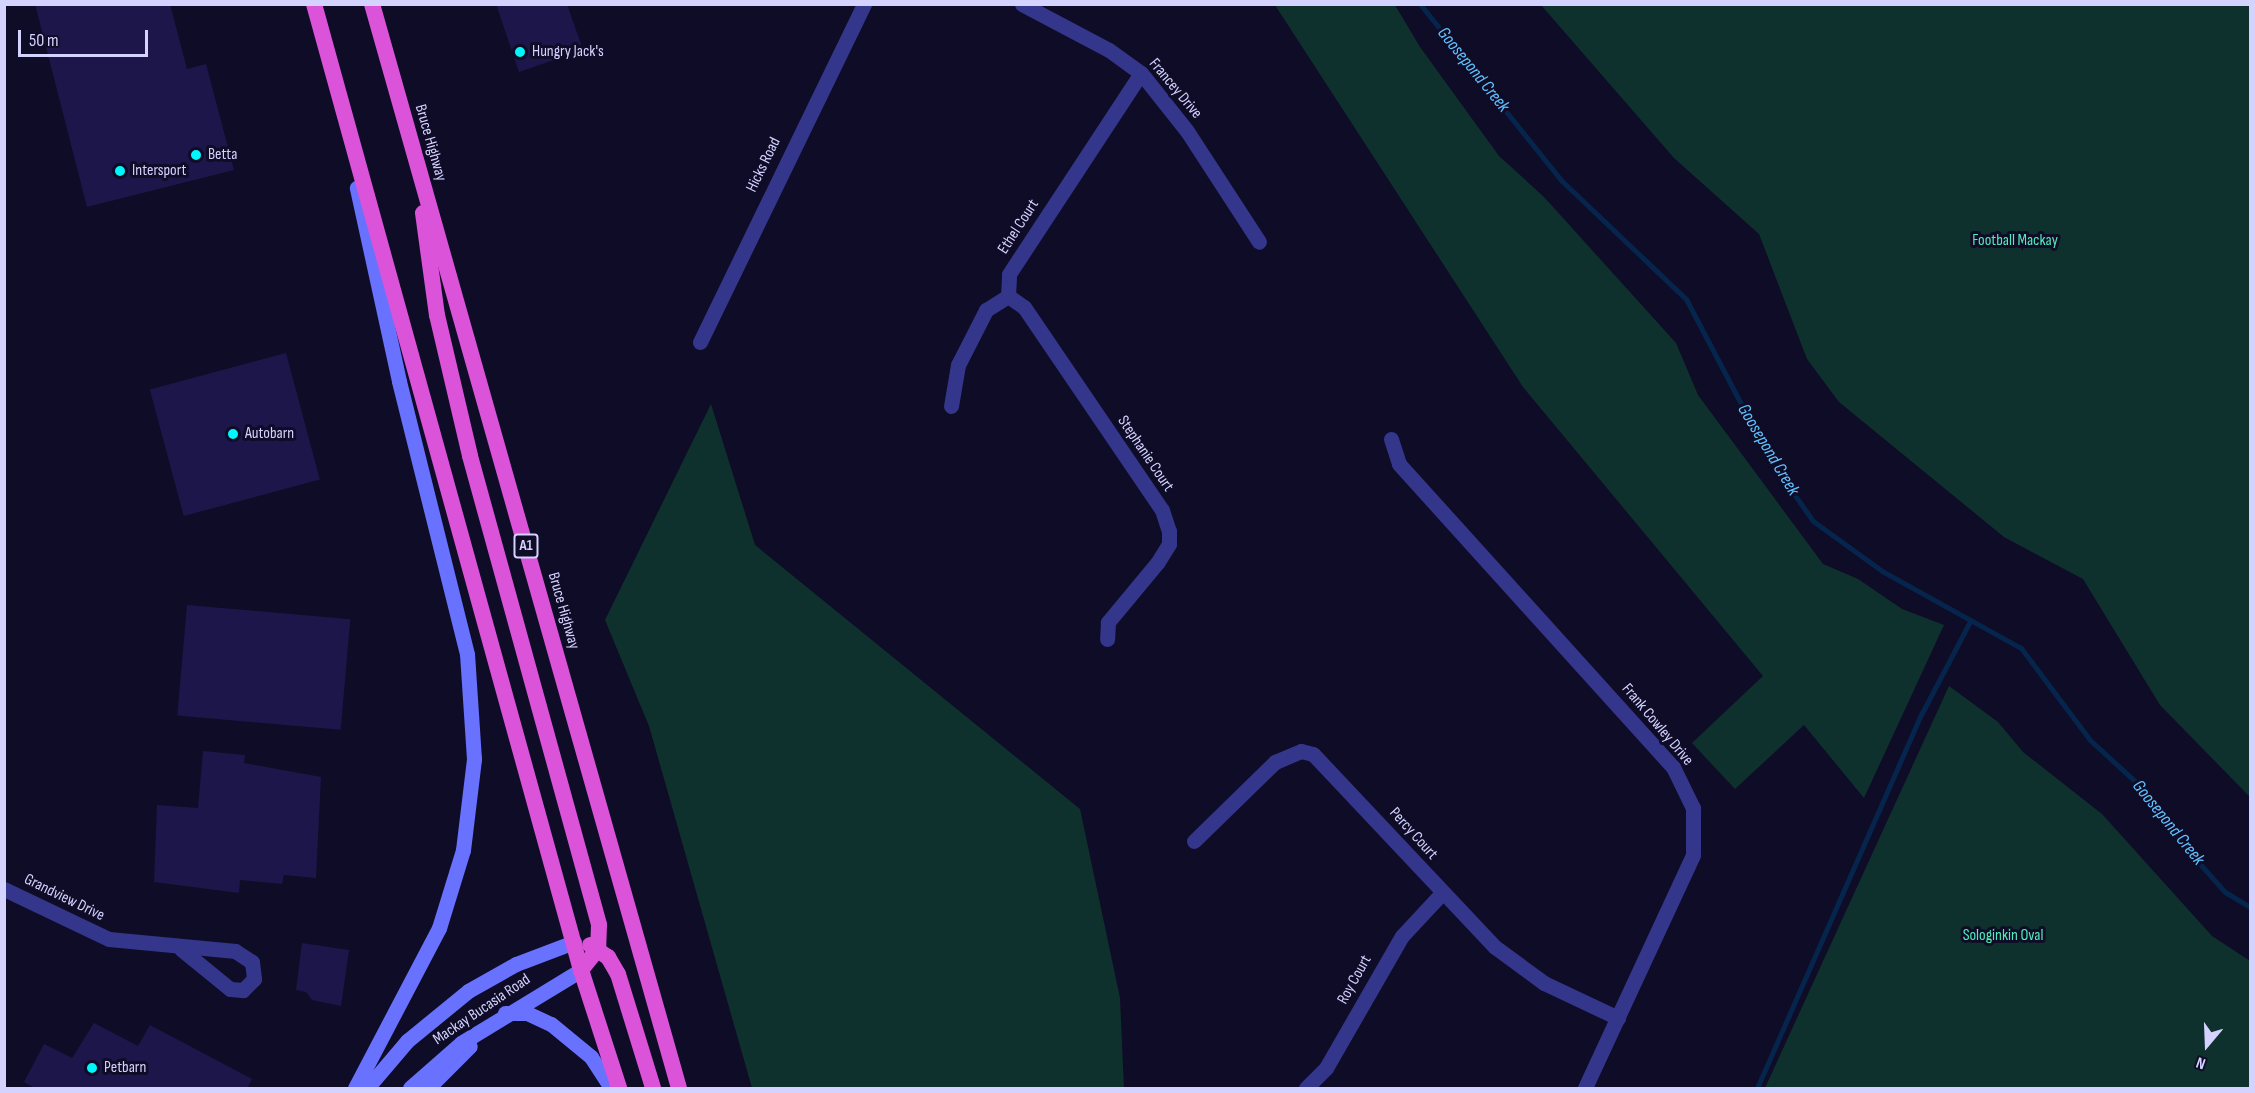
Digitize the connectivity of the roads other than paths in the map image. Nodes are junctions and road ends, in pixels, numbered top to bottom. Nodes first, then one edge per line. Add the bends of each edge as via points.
1 (314, 4) edge
2 (372, 4) edge
3 (864, 4) edge
4 (1022, 4) edge
5 (1141, 73) junction
6 (336, 87) junction
7 (417, 167) junction
8 (1259, 242) dead end
9 (1008, 296) junction
10 (700, 342) dead end
11 (951, 405) dead end
12 (1391, 439) dead end
13 (1107, 639) dead end
14 (1194, 841) dead end
15 (4, 889) edge
16 (1442, 893) junction
17 (574, 942) junction
18 (181, 949) dead end
19 (598, 949) junction
20 (581, 970) junction
21 (501, 1015) junction
22 (1618, 1018) junction
23 (355, 1089) edge
24 (367, 1089) edge
25 (410, 1089) edge
26 (428, 1089) edge
27 (610, 1089) edge
28 (619, 1089) edge
29 (653, 1089) edge
30 (679, 1089) edge
31 (1306, 1089) edge
32 (1585, 1089) edge

1 - 6 highway
2 - 7 highway, Bruce Highway / A1
3 - 10 street, Hicks Road
4 - 5 street, Francey Drive via 1109,50
5 - 8 street, Francey Drive via 1187,131
5 - 9 street, Ethel Court via 1009,274
6 - 17 highway
6 - 23 main road via 399,381 461,627 473,730 467,828 448,903 415,980
7 - 19 highway via 443,345 598,918
7 - 30 highway, Bruce Highway / A1
9 - 11 street via 986,310 958,365
9 - 13 street, Stephanie Court via 1024,308 1162,510 1169,531 1169,544 1157,562 1108,622
12 - 22 street, Frank Cowley Drive via 1399,464 1660,752 1686,790 1695,828 1693,855
14 - 16 street, Percy Court via 1275,762 1301,744 1324,762
15 - 18 street, Grandview Drive via 90,933
16 - 22 street, Percy Court via 1517,966
16 - 31 street, Roy Court via 1402,936 1326,1068
17 - 19 highway
17 - 20 highway
17 - 24 main road, Mackay Bucasia Road via 523,961 468,991 407,1041
19 - 20 highway
19 - 29 highway via 618,974
20 - 21 main road, Mackay Bucasia Road
20 - 28 highway
21 - 25 main road, Mackay Bucasia Road via 441,1059
21 - 26 main road
21 - 27 main road via 527,1014 551,1024 591,1057
22 - 32 street, Frank Cowley Drive

